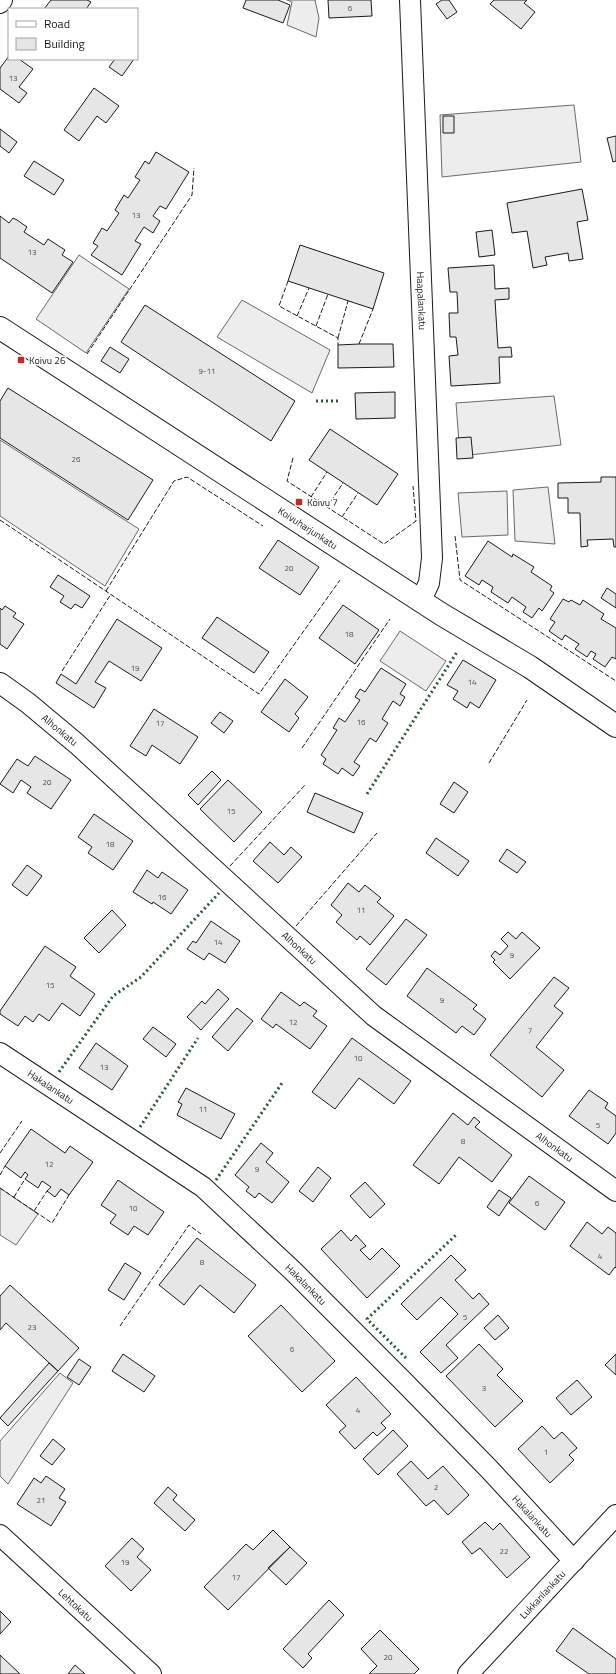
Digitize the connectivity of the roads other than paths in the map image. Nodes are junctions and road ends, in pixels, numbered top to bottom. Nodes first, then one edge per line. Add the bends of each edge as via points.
1 (2, 0) edge
2 (410, 0) edge
3 (0, 3) edge
4 (0, 328) edge
5 (421, 600) junction
6 (0, 683) edge
7 (616, 726) edge
8 (0, 1053) edge
9 (616, 1192) edge
10 (616, 1515) edge
11 (0, 1535) edge
12 (574, 1561) junction
13 (151, 1674) edge
14 (468, 1674) edge

1 - 3 street
2 - 5 street, Haapalankatu via 432,558 429,582
4 - 5 street, Koivuharjunkatu
5 - 7 street, Koivuharjunkatu via 530,667
6 - 9 street, Alhonkatu via 77,744 374,1016
8 - 12 street, Hakalankatu via 203,1187 292,1270 490,1470
10 - 12 street, Lukkarilankatu
11 - 13 street, Lehtokatu
12 - 14 street, Lukkarilankatu

